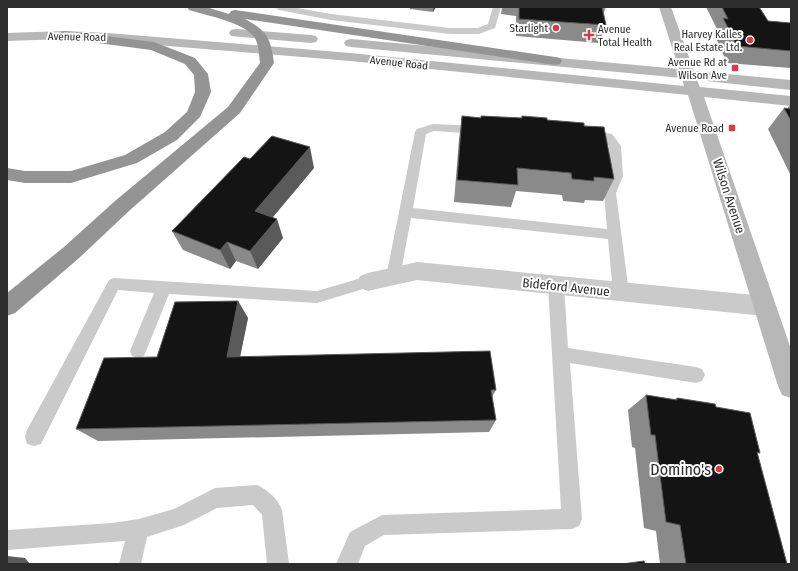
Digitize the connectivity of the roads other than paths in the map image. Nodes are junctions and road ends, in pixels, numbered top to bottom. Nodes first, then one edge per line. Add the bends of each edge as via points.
1 (279, 7) edge
2 (497, 7) edge
3 (664, 7) edge
4 (196, 8) edge
5 (65, 27) junction
6 (221, 32) dead end
7 (7, 37) edge
8 (263, 43) junction
9 (554, 61) junction
10 (689, 74) junction
11 (791, 85) edge
12 (695, 92) junction
13 (791, 101) edge
14 (494, 131) edge
15 (575, 132) edge
16 (7, 174) edge
17 (405, 212) junction
18 (615, 235) junction
19 (393, 277) junction
20 (368, 282) joint
21 (556, 286) junction
22 (164, 287) junction
23 (621, 293) junction
24 (7, 306) edge
25 (764, 306) junction
26 (138, 351) dead end
27 (560, 354) junction
28 (696, 375) dead end
29 (791, 386) edge
30 (34, 437) dead end
31 (139, 529) junction
32 (7, 540) edge
33 (130, 564) edge
34 (278, 564) edge
35 (347, 564) edge

1 - 2 lane via 331,17 450,31 479,31 492,26
3 - 10 main road, Wilson Avenue
4 - 8 highway via 238,20 248,26
4 - 9 highway
5 - 7 main road, Avenue Road via 31,36
5 - 8 main road, Avenue Road via 108,37
5 - 16 highway via 154,46 190,61 201,74 203,92 194,114 171,136 131,159 71,177 25,177
6 - 8 main road, Avenue Road
8 - 9 main road, Avenue Road
8 - 12 main road, Avenue Road via 350,57
8 - 24 highway via 267,63 234,110
9 - 10 main road, Avenue Road
10 - 11 main road, Avenue Road
10 - 12 main road, Wilson Avenue
12 - 13 main road, Avenue Road
12 - 25 main road, Wilson Avenue
14 - 17 lane via 433,127 421,132
15 - 18 lane via 608,137 615,146 617,176 610,193
17 - 18 lane
17 - 19 lane
18 - 23 lane
19 - 20 street, Bideford Avenue
19 - 21 street, Bideford Avenue via 417,271
20 - 22 lane via 317,297
21 - 23 street, Bideford Avenue
21 - 27 lane
22 - 26 lane
22 - 30 lane via 114,284
23 - 25 street, Bideford Avenue
25 - 29 main road, Wilson Avenue
27 - 28 lane
27 - 35 lane via 572,519 382,526 357,539
31 - 32 lane
31 - 33 lane
31 - 34 lane via 177,518 215,498 257,495 272,510

